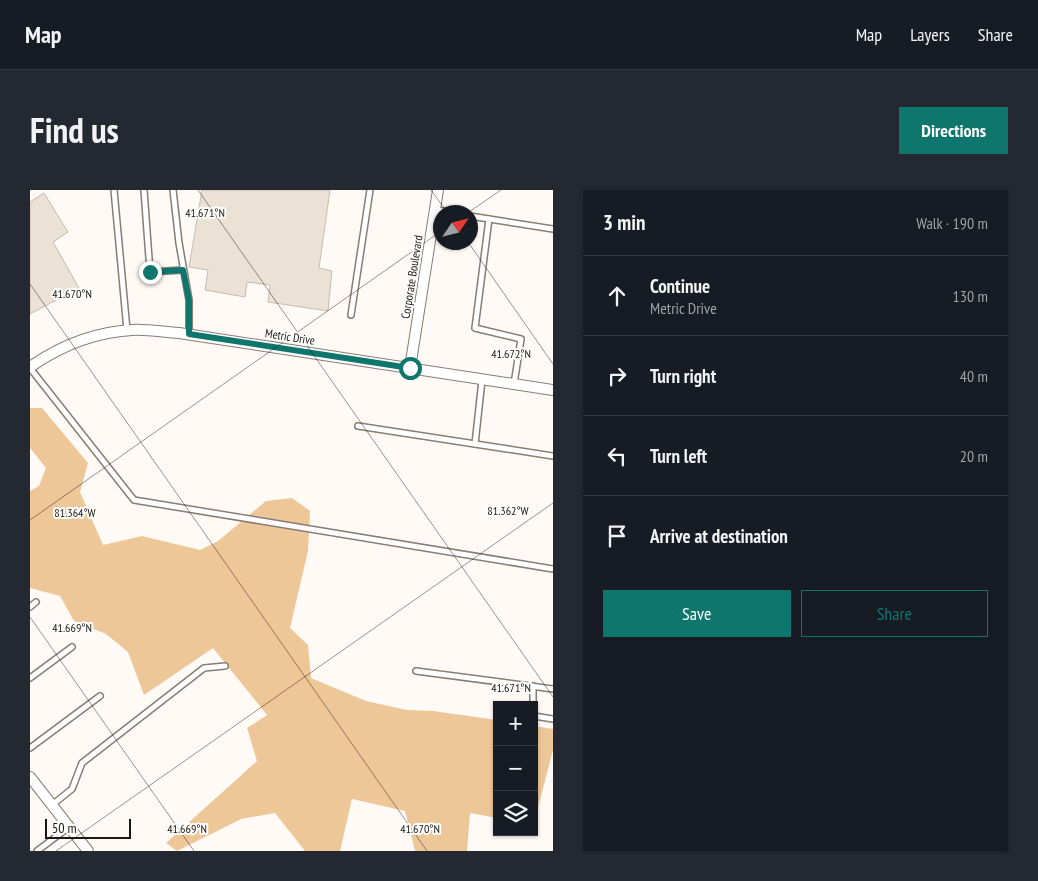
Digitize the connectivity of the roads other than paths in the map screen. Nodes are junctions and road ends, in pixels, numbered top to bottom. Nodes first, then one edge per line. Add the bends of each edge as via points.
1 (114, 190) edge
2 (144, 190) edge
3 (173, 190) edge
4 (370, 190) edge
5 (438, 190) edge
6 (436, 205) edge
7 (478, 217) edge
8 (489, 219) junction
9 (433, 223) edge
10 (553, 229) edge
11 (183, 270) junction
12 (352, 315) dead end
13 (126, 330) junction
14 (189, 334) junction
15 (30, 367) edge
16 (410, 368) junction
17 (482, 379) junction
18 (514, 384) junction
19 (553, 390) edge
20 (358, 426) dead end
21 (475, 444) junction
22 (553, 456) edge
23 (553, 569) edge
24 (36, 602) dead end
25 (30, 607) edge
26 (72, 647) dead end
27 (225, 666) dead end
28 (416, 671) dead end
29 (30, 678) edge
30 (533, 686) junction
31 (553, 689) edge
32 (100, 696) dead end
33 (533, 701) edge
34 (538, 717) edge
35 (553, 720) edge
36 (30, 748) edge
37 (30, 777) edge
38 (52, 805) junction
39 (69, 826) junction
40 (37, 851) edge
41 (88, 851) edge

1 - 13 lane
2 - 11 lane via 150,272
3 - 11 lane
4 - 12 lane
5 - 6 street, Corporate Boulevard
7 - 8 lane
8 - 10 lane
8 - 18 lane via 475,328 521,339
9 - 16 street, Corporate Boulevard
11 - 14 lane via 189,300
13 - 14 street, Metric Drive
13 - 15 street, Metric Drive via 73,343
14 - 16 street, Metric Drive
15 - 23 lane via 134,500
16 - 17 street, Metric Drive
17 - 18 street, Metric Drive
17 - 21 lane
18 - 19 street, Metric Drive
20 - 21 lane
21 - 22 lane
24 - 25 lane
26 - 29 lane
27 - 38 lane via 204,668 82,763 72,789
28 - 30 lane
30 - 31 lane
30 - 33 lane
32 - 36 lane
34 - 35 lane
37 - 38 street
38 - 39 street
39 - 40 lane
39 - 41 street

